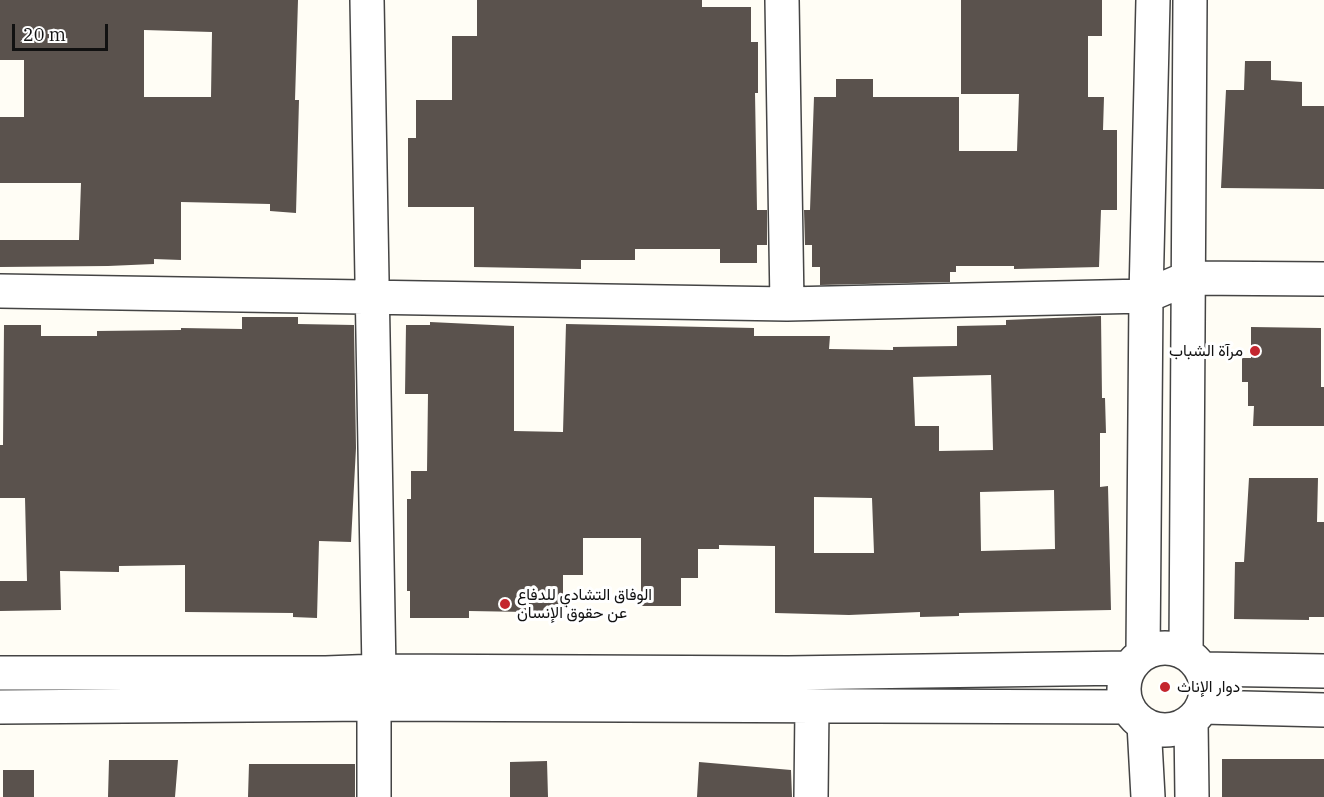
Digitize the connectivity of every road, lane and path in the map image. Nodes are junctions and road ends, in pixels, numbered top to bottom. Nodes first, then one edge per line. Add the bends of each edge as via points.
1 (367, 0) edge
2 (782, 0) edge
3 (1153, 0) edge
4 (1190, 0) edge
5 (1188, 278) junction
6 (1324, 279) edge
7 (0, 291) edge
8 (373, 296) junction
9 (1146, 296) junction
10 (787, 304) junction
11 (1136, 661) junction
12 (1194, 661) junction
13 (379, 671) junction
14 (1324, 671) edge
15 (0, 673) edge
16 (374, 704) junction
17 (0, 706) edge
18 (812, 707) junction
19 (1324, 710) edge
20 (1197, 714) junction
21 (1136, 715) junction
22 (374, 797) edge
23 (811, 797) edge
24 (1148, 797) edge
25 (1192, 797) edge

1 - 8 street
2 - 10 street
3 - 9 street
4 - 5 street
5 - 6 street
5 - 9 street
5 - 12 street
7 - 8 street
8 - 10 street
8 - 13 street
9 - 10 street
9 - 11 street
11 - 12 street via 1164,648
11 - 13 street via 788,673
11 - 21 street via 1124,694
12 - 14 street
12 - 20 street via 1207,688
13 - 15 street
16 - 17 street
16 - 18 street
16 - 22 street
18 - 21 street
18 - 23 street
19 - 20 street
20 - 21 street via 1180,728 1167,730
20 - 25 street
21 - 24 street

